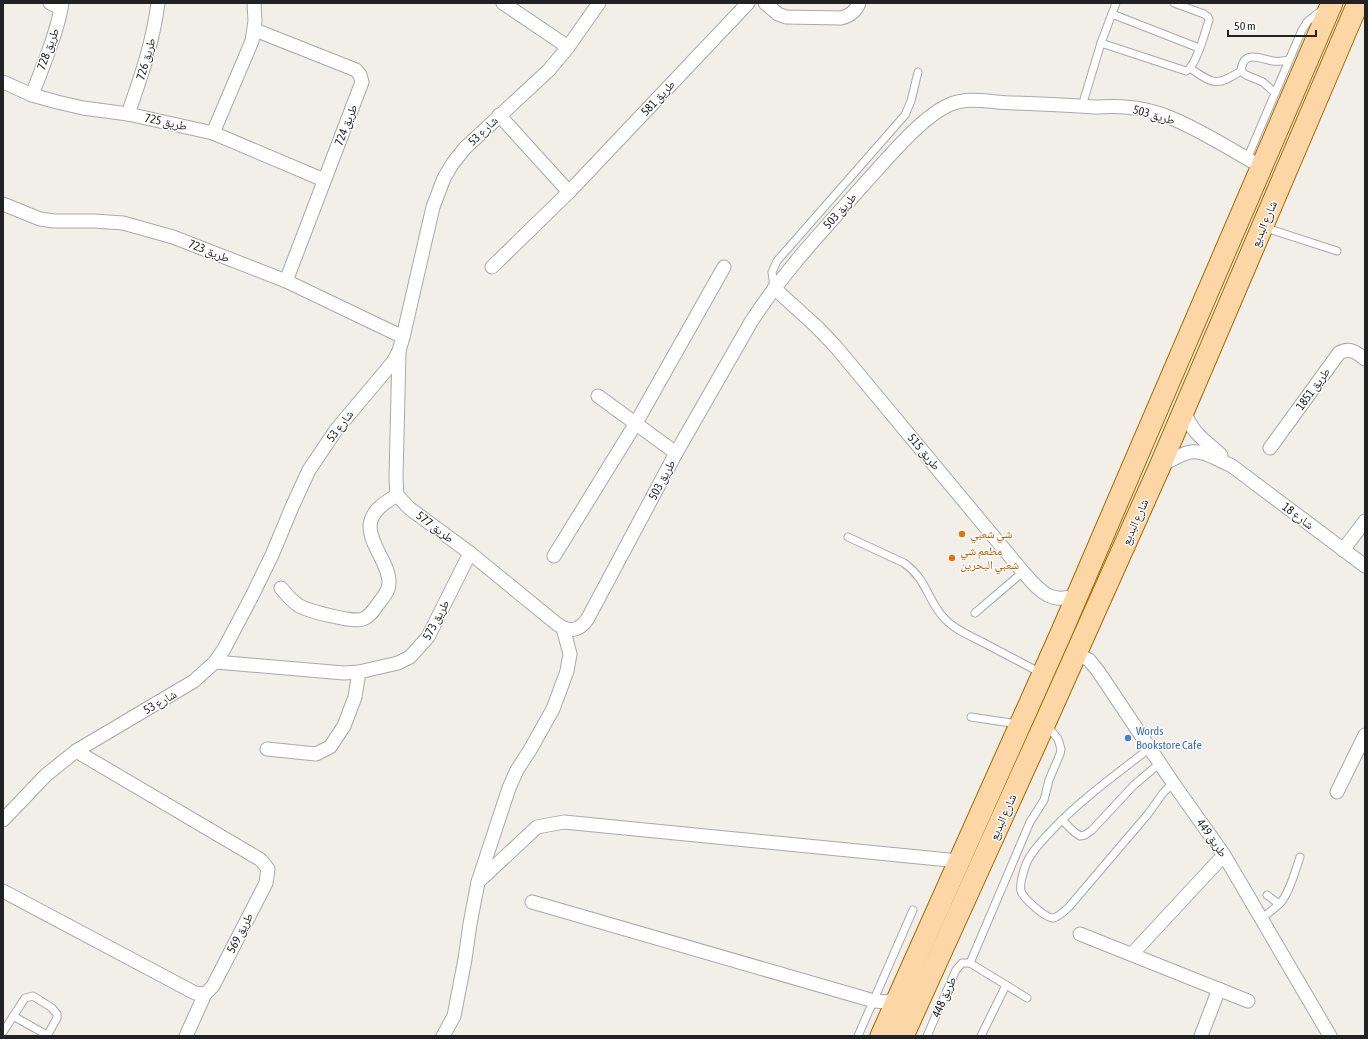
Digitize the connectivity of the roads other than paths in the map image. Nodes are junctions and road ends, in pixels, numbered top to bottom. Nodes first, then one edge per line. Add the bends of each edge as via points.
1 (158, 3) edge
2 (254, 3) edge
3 (503, 3) edge
4 (599, 3) edge
5 (748, 3) edge
6 (765, 3) edge
7 (859, 3) edge
8 (1116, 3) edge
9 (1174, 3) edge
10 (1358, 3) edge
11 (1331, 4) edge
12 (58, 5) edge
13 (1112, 14) junction
14 (255, 30) junction
15 (1101, 43) junction
16 (568, 47) junction
17 (1199, 48) junction
18 (1289, 60) junction
19 (1190, 68) junction
20 (1242, 71) junction
21 (918, 72) dead end
22 (3, 82) edge
23 (1275, 93) junction
24 (32, 94) junction
25 (1082, 106) junction
26 (128, 114) junction
27 (499, 115) junction
28 (213, 132) junction
29 (1254, 163) junction
30 (324, 180) junction
31 (569, 192) junction
32 (3, 204) edge
33 (1263, 227) junction
34 (1337, 251) dead end
35 (492, 267) dead end
36 (724, 267) dead end
37 (286, 281) junction
38 (774, 288) junction
39 (403, 337) junction
40 (399, 351) junction
41 (1365, 359) edge
42 (598, 396) dead end
43 (1184, 410) junction
44 (636, 423) junction
45 (1270, 448) dead end
46 (676, 453) junction
47 (1160, 466) junction
48 (1232, 466) junction
49 (397, 495) junction
50 (1365, 520) edge
51 (848, 537) dead end
52 (1343, 550) junction
53 (470, 553) junction
54 (554, 556) dead end
55 (1365, 566) edge
56 (1023, 572) junction
57 (281, 588) dead end
58 (1078, 594) junction
59 (975, 613) dead end
60 (563, 628) junction
61 (1077, 654) junction
62 (215, 662) junction
63 (359, 672) junction
64 (1043, 674) junction
65 (971, 717) dead end
66 (1046, 724) junction
67 (1020, 725) junction
68 (1365, 735) edge
69 (1150, 748) junction
70 (268, 749) dead end
71 (76, 751) junction
72 (1160, 762) junction
73 (1173, 783) junction
74 (1337, 792) dead end
75 (3, 820) edge
76 (1062, 820) junction
77 (1224, 855) junction
78 (1300, 857) dead end
79 (959, 861) junction
80 (478, 882) junction
81 (3, 891) edge
82 (1267, 895) dead end
83 (532, 902) dead end
84 (1279, 904) junction
85 (914, 910) dead end
86 (1260, 919) junction
87 (1080, 934) dead end
88 (1132, 954) junction
89 (970, 963) junction
90 (1006, 985) junction
91 (1219, 989) junction
92 (205, 994) junction
93 (899, 996) junction
94 (1027, 998) dead end
95 (874, 1001) junction
96 (1248, 1001) dead end
97 (13, 1016) junction
98 (885, 1027) edge
99 (3, 1032) edge
100 (47, 1036) edge
101 (186, 1036) edge
102 (444, 1036) edge
103 (858, 1036) edge
104 (903, 1036) edge
105 (927, 1036) edge
106 (981, 1036) edge
107 (1201, 1036) edge
108 (1330, 1036) edge

1 - 26 street, طريق 726 via 149,52
2 - 14 street
3 - 16 street
4 - 16 street, شارع 53
5 - 31 street, طريق 581
6 - 7 street via 786,17 841,18 848,16
8 - 13 lane
9 - 17 lane via 1208,17
10 - 33 main road, شارع البديع
11 - 18 lane via 1308,21
11 - 29 main road, شارع البديع
12 - 24 street, طريق 728 via 55,31
13 - 15 lane
13 - 17 lane
14 - 28 street
14 - 30 street, طريق 724 via 349,66 360,75 362,82
15 - 19 lane via 1186,71
15 - 25 lane
16 - 27 street, شارع 53 via 549,70
17 - 19 lane
18 - 20 lane via 1274,61 1253,56 1246,58
18 - 23 lane
19 - 20 lane via 1215,82 1222,82
20 - 23 lane via 1263,82
21 - 38 lane via 905,115 777,261 772,272
22 - 24 street, طريق 725
23 - 29 lane
24 - 26 street, طريق 725 via 83,108
25 - 29 street, طريق 503 via 1126,107 1170,118
25 - 38 street, طريق 503 via 969,100 952,103 935,112 888,158
26 - 28 street, طريق 725
27 - 31 street
27 - 39 street, شارع 53 via 465,148 444,178 433,208
28 - 30 street, طريق 725
29 - 58 main road, شارع البديع
30 - 37 street, طريق 724
31 - 35 street, طريق 581
32 - 37 street, طريق 723 via 40,219 94,221 144,229 198,246
33 - 34 lane
33 - 43 main road, شارع البديع
36 - 44 street
37 - 39 street, طريق 723
38 - 46 street, طريق 503 via 751,322
38 - 56 street, طريق 515 via 836,346
39 - 40 street, شارع 53
40 - 49 street
40 - 62 street, شارع 53 via 385,372 336,430 309,470 252,596
41 - 45 street, طريق 1851 via 1353,351 1339,353
42 - 44 street
43 - 47 main road, شارع البديع
43 - 48 street, شارع 18 via 1198,436
44 - 46 street
44 - 54 street
46 - 60 street, طريق 503 via 585,624 574,630
47 - 48 street, شارع 18 via 1184,453 1198,451
47 - 61 main road, شارع البديع
48 - 52 street, شارع 18
49 - 53 street, طريق 577 via 409,508
49 - 57 street via 382,504 370,525 389,578 389,586 372,613 362,620 314,612 298,605
50 - 52 street
51 - 64 lane via 912,568 923,582 940,614 951,624
52 - 55 street, شارع 18
53 - 60 street, طريق 577
53 - 63 street, طريق 573 via 421,646 410,657 398,663
56 - 58 street, طريق 515 via 1046,595 1065,598
56 - 59 lane
58 - 64 main road, شارع البديع
60 - 80 street via 570,654 567,671 553,709 509,788
61 - 66 main road, شارع البديع
61 - 69 street, طريق 449 via 1094,665
62 - 63 street, طريق 573 via 344,673
62 - 71 street, شارع 53 via 194,681
63 - 70 street via 355,698 344,726 330,747 316,754
64 - 67 main road, شارع البديع
65 - 67 lane
66 - 89 lane via 1058,738 1060,754 1044,800 1030,822
66 - 104 main road, شارع البديع
67 - 79 main road, شارع البديع
68 - 74 street
69 - 72 street, طريق 449
69 - 76 lane
71 - 75 street, شارع 53 via 46,775
71 - 92 street, طريق 569 via 261,860 268,868 266,883 213,986
72 - 73 street, طريق 449
72 - 76 lane via 1086,835 1080,836
73 - 76 lane via 1068,908 1059,916 1052,918 1026,899 1021,890 1022,876 1028,859
73 - 77 street, طريق 449
77 - 86 street, طريق 449
77 - 88 street
78 - 84 lane via 1288,890
79 - 80 street via 564,822 537,827
79 - 93 main road, شارع البديع
80 - 102 street via 454,1016
81 - 92 street via 195,992
82 - 84 lane
83 - 95 street
84 - 86 lane
85 - 95 lane
86 - 108 street, طريق 449
87 - 88 street
88 - 91 street
89 - 90 lane
89 - 105 lane, طريق 448 via 962,963 956,970
90 - 94 lane
90 - 106 lane
91 - 96 street
91 - 107 street
92 - 101 street, طريق 569
93 - 95 street via 887,1002
93 - 98 main road, شارع البديع
95 - 98 street via 883,1008
95 - 103 lane
97 - 99 lane
97 - 100 lane
97 - 100 lane via 25,998 37,998 57,1014

